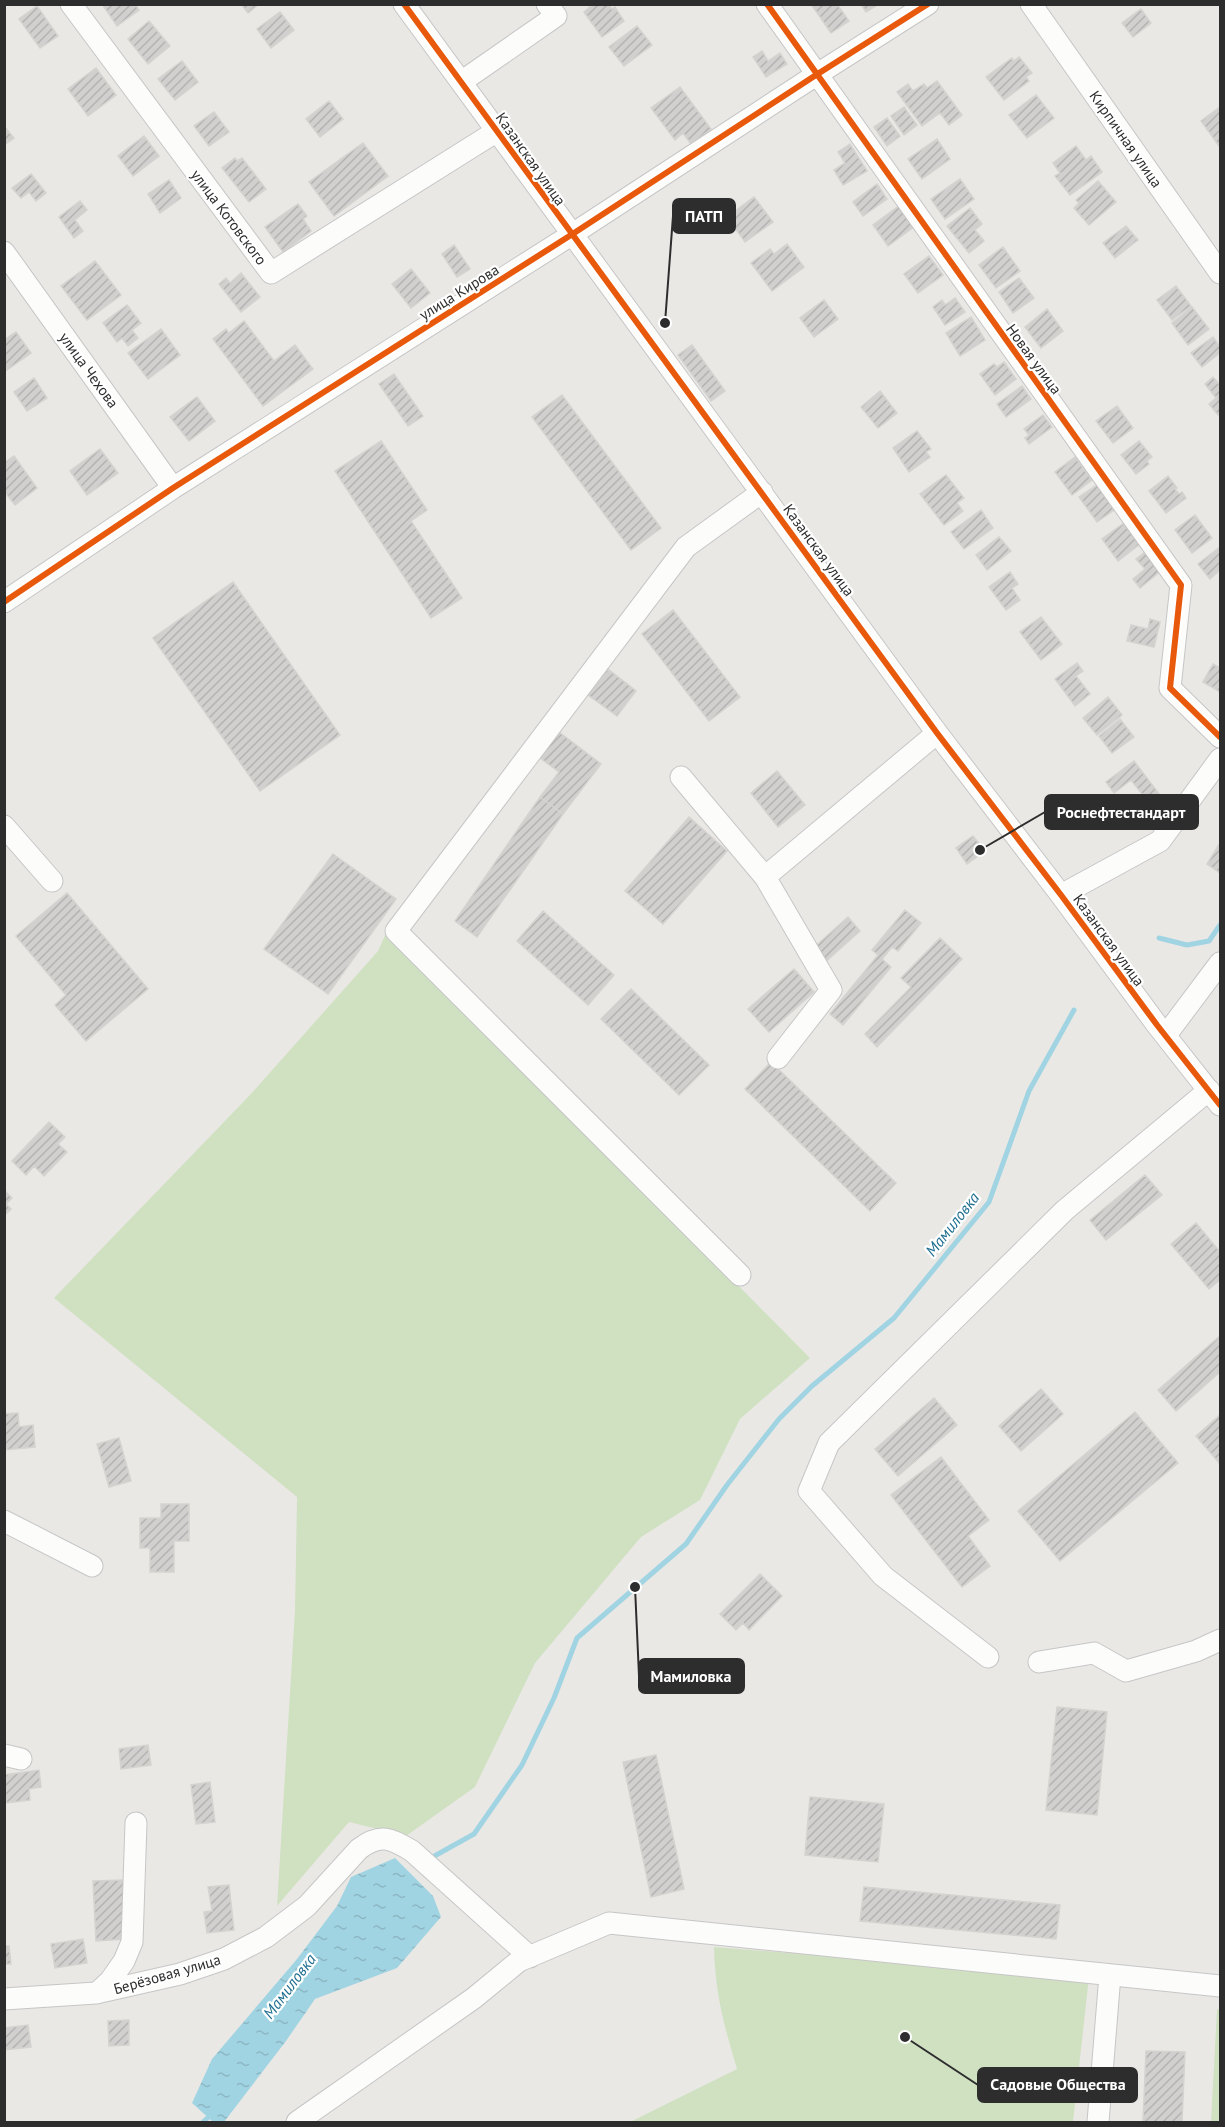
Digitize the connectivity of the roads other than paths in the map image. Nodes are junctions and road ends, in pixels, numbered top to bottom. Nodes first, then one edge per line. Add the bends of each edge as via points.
1 (71, 4) edge
2 (404, 4) edge
3 (548, 4) edge
4 (767, 4) edge
5 (928, 4) edge
6 (1031, 4) edge
7 (816, 75) junction
8 (461, 82) junction
9 (497, 131) junction
10 (571, 235) junction
11 (4, 252) edge
12 (1221, 273) edge
13 (173, 488) junction
14 (762, 492) junction
15 (4, 602) edge
16 (937, 733) junction
17 (1221, 737) edge
18 (1221, 759) edge
19 (681, 777) dead end
20 (4, 826) edge
21 (765, 877) junction
22 (52, 881) dead end
23 (1061, 895) junction
24 (1221, 963) edge
25 (1166, 1035) junction
26 (778, 1058) dead end
27 (1217, 1099) edge
28 (740, 1275) dead end
29 (4, 1521) edge
30 (92, 1566) dead end
31 (1221, 1640) edge
32 (988, 1657) dead end
33 (1040, 1662) dead end
34 (136, 1823) dead end
35 (530, 1956) junction
36 (1110, 1975) junction
37 (1221, 1986) edge
38 (96, 1993) junction
39 (4, 1999) edge
40 (297, 2122) edge
41 (1098, 2122) edge

1 - 9 street, улица Котовского via 270,273
2 - 8 street, Казанская улица
3 - 8 street via 556,16
4 - 7 street, Новая улица
5 - 7 street, улица Кирова
6 - 12 street, Кирпичная улица
7 - 10 street, улица Кирова
7 - 17 street, Новая улица via 1181,585 1170,688
8 - 9 street, Казанская улица
9 - 10 street, Казанская улица
10 - 13 street, улица Кирова
10 - 14 street, Казанская улица
11 - 13 street, улица Чехова
13 - 15 street, улица Кирова
14 - 16 street, Казанская улица
14 - 28 street via 686,547 396,930
16 - 21 street
16 - 23 street, Казанская улица
18 - 23 street via 1160,841
19 - 21 street
20 - 22 street
21 - 26 street via 831,990
23 - 25 street, Казанская улица
24 - 25 street
25 - 27 street, Казанская улица
27 - 32 street via 1065,1210 829,1443 809,1491 882,1576
29 - 30 street
31 - 33 street via 1126,1671 1094,1653
34 - 38 street via 132,1942 110,1981
35 - 36 street via 609,1923
35 - 38 street, Берёзовая улица via 412,1851 395,1840 380,1838 359,1849 308,1906 266,1937 224,1959 180,1974
35 - 40 street
36 - 37 street
36 - 41 street
38 - 39 street, Берёзовая улица

